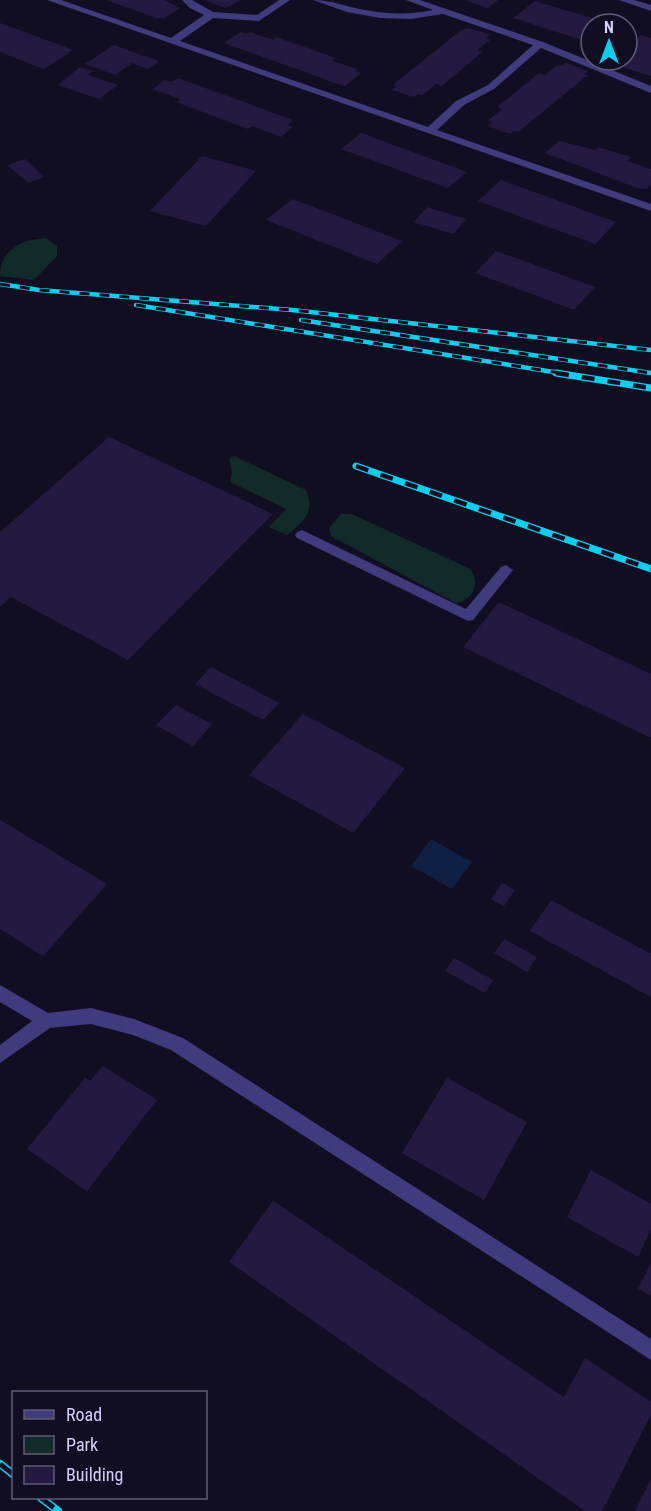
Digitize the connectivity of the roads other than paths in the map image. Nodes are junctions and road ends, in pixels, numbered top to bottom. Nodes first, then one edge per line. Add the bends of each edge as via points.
1 (52, 0) edge
2 (187, 0) edge
3 (285, 0) edge
4 (318, 0) edge
5 (411, 0) edge
6 (624, 0) edge
7 (651, 8) edge
8 (446, 11) junction
9 (212, 15) junction
10 (172, 42) junction
11 (540, 44) junction
12 (651, 90) edge
13 (430, 131) junction
14 (651, 208) edge
15 (302, 535) dead end
16 (506, 570) dead end
17 (0, 993) edge
18 (45, 1021) junction
19 (0, 1055) edge
20 (651, 1350) edge

1 - 10 street
2 - 9 street
3 - 9 street via 259,18
4 - 8 street via 381,17
5 - 8 street
6 - 7 street
8 - 11 street
9 - 10 street
10 - 13 street
11 - 12 street
11 - 13 street via 490,87 460,103
13 - 14 street
15 - 16 street via 468,616
17 - 18 street
18 - 19 street
18 - 20 street via 91,1016 177,1044

